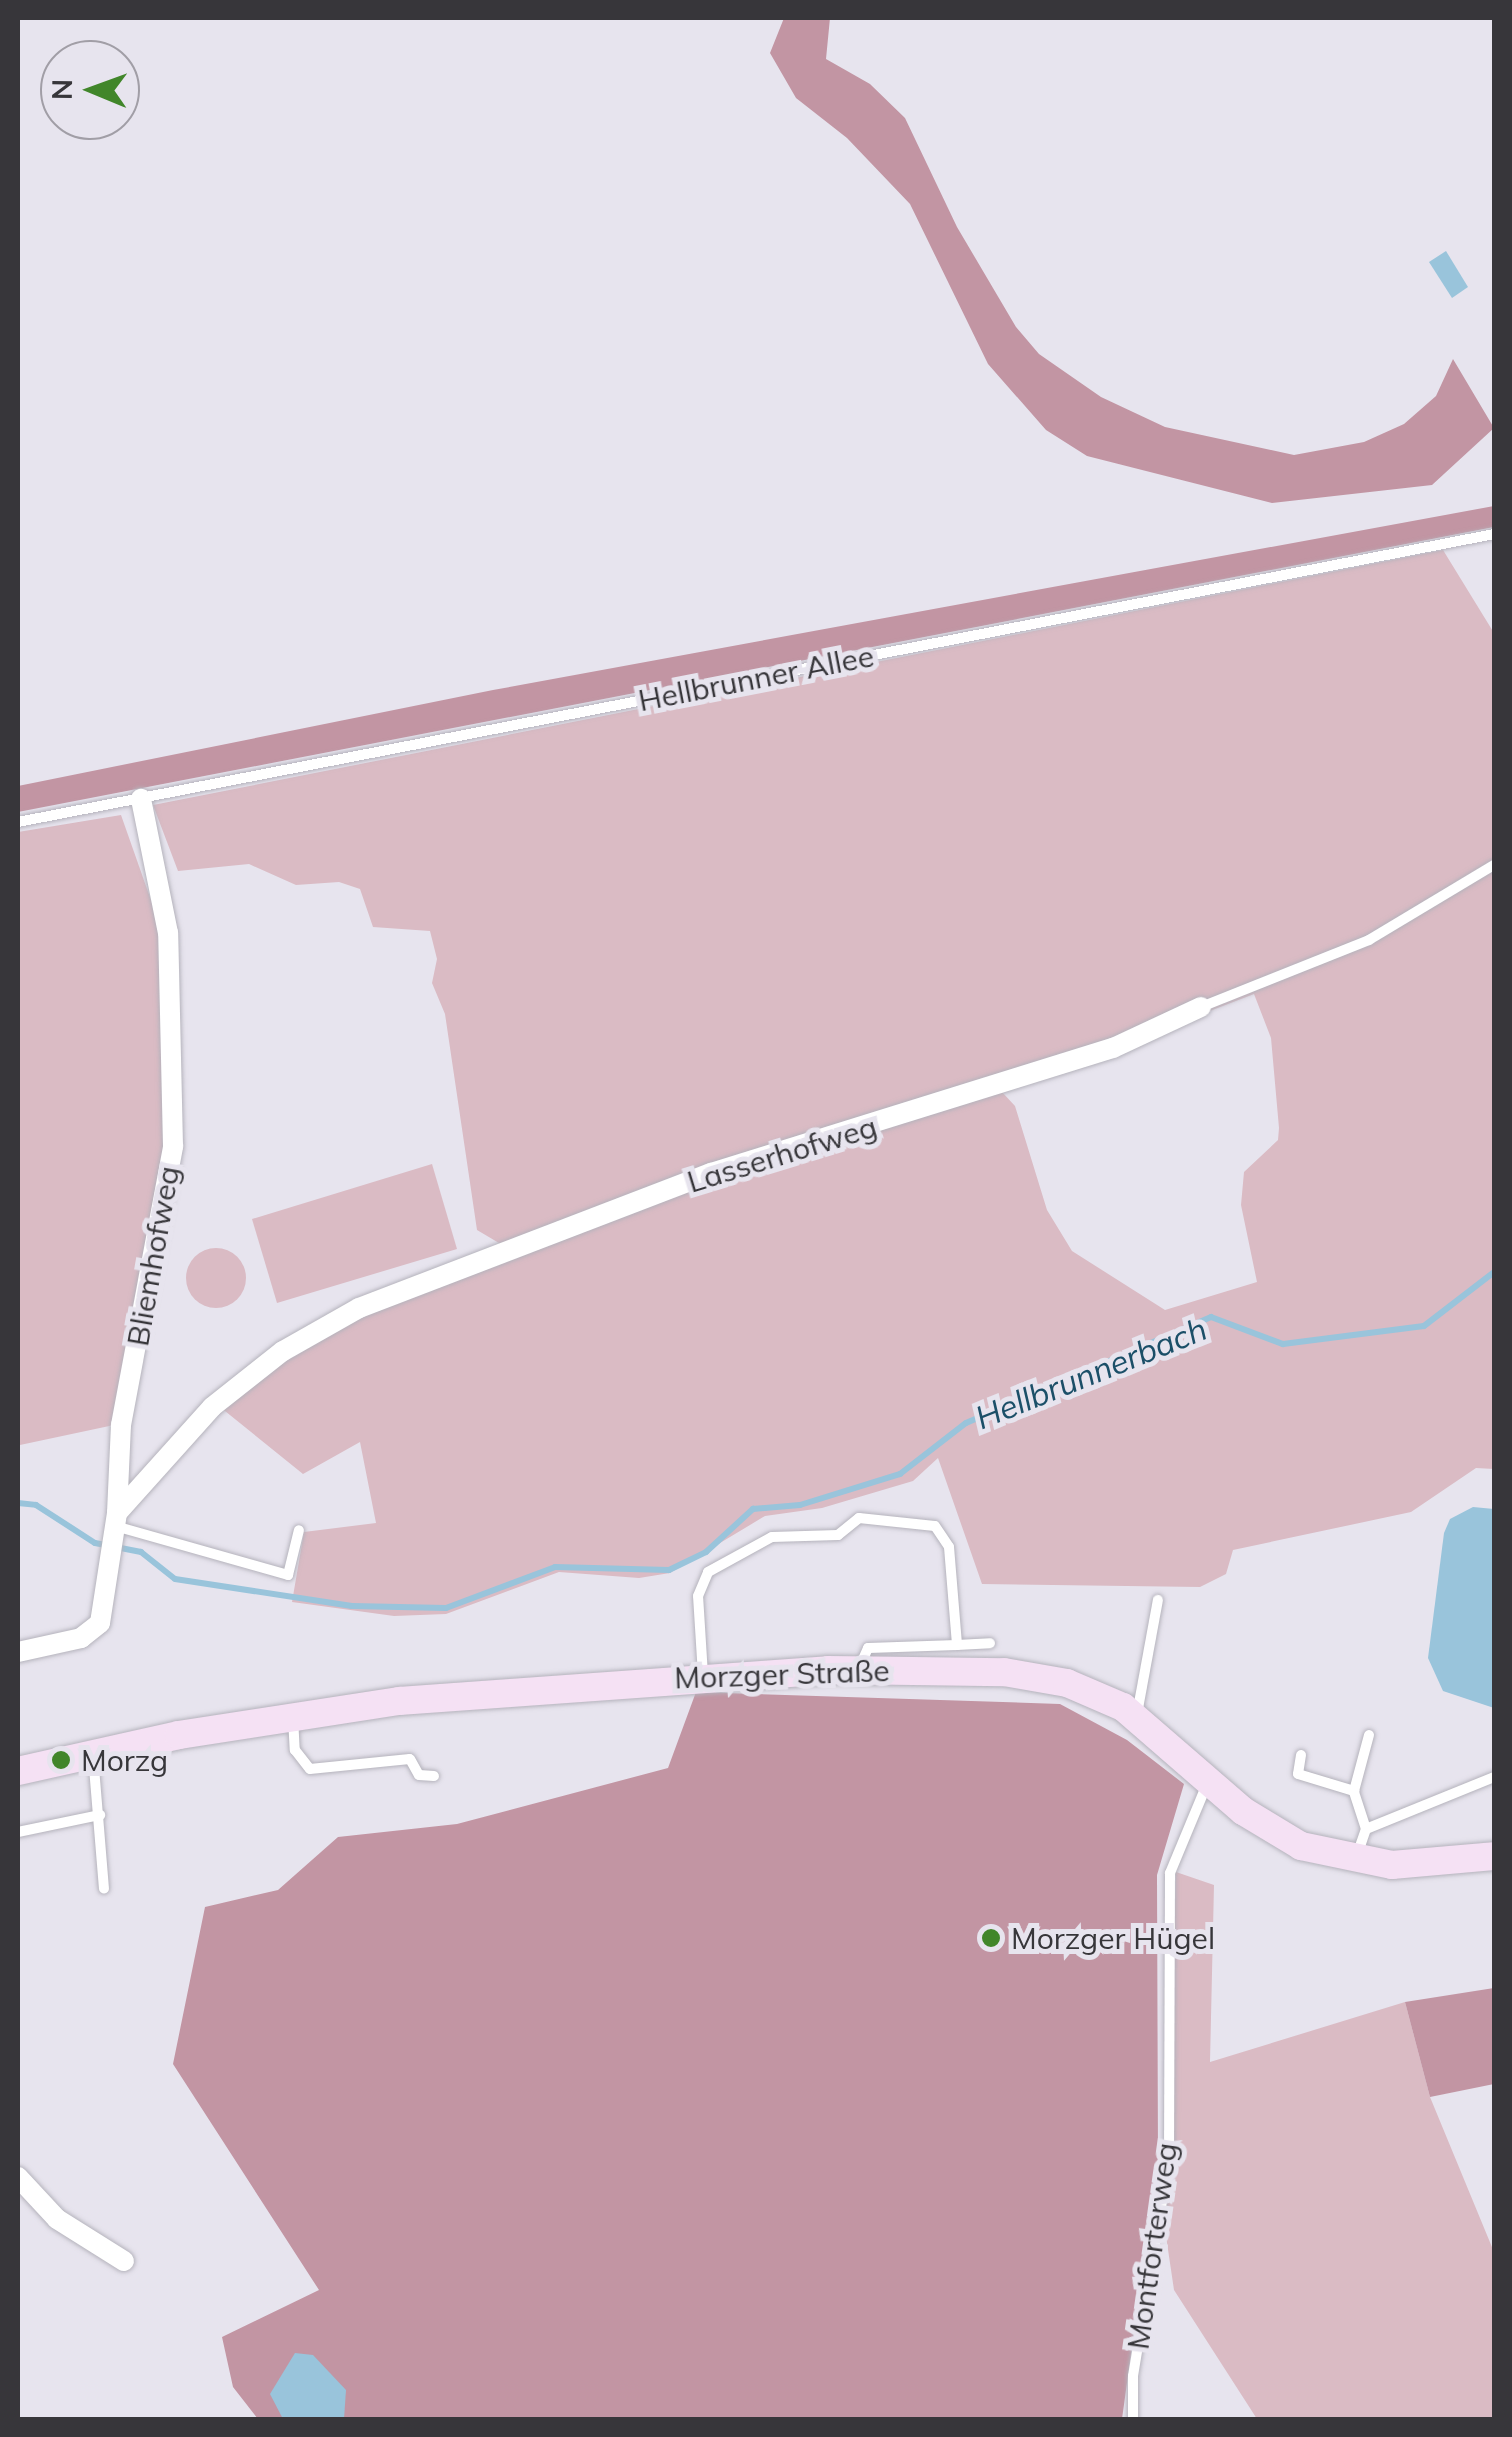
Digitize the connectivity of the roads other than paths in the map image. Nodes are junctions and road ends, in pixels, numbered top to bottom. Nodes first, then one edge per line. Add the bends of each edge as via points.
1 (1494, 534) edge
2 (142, 799) junction
3 (18, 822) edge
4 (1494, 866) edge
5 (1201, 1007) joint
6 (299, 1530) dead end
7 (112, 1532) junction
8 (1158, 1600) dead end
9 (990, 1643) dead end
10 (957, 1645) junction
11 (18, 1652) edge
12 (858, 1670) junction
13 (703, 1676) junction
14 (293, 1716) junction
15 (1137, 1716) junction
16 (1369, 1735) dead end
17 (93, 1752) junction
18 (1300, 1755) dead end
19 (18, 1771) edge
20 (434, 1776) dead end
21 (1494, 1776) edge
22 (1209, 1779) junction
23 (1354, 1791) junction
24 (100, 1815) junction
25 (1366, 1829) junction
26 (18, 1832) edge
27 (1494, 1856) edge
28 (1356, 1861) junction
29 (104, 1888) dead end
30 (18, 2178) edge
31 (124, 2261) dead end
32 (1133, 2420) edge

1 - 2 lane, Hellbrunner Allee
2 - 3 lane, Hellbrunner Allee
2 - 7 street, Bliemhofweg via 168,933 173,1146 121,1425
4 - 5 lane, Lasserhofweg via 1368,940
5 - 7 street, Lasserhofweg via 1113,1048 711,1173 359,1308 283,1351 212,1407
6 - 7 lane via 288,1575
7 - 11 street, Bliemhofweg via 100,1623 81,1638
8 - 15 lane
9 - 10 lane
10 - 12 lane via 868,1648
10 - 13 lane via 952,1566 943,1535 923,1520 860,1518 838,1535 772,1537 708,1572 698,1596
12 - 13 street, Morzger Straße
12 - 15 street, Morzger Straße via 1040,1676
13 - 14 street, Morzger Straße
14 - 17 street, Morzger Straße
14 - 20 lane via 295,1750 310,1769 410,1759 419,1775
15 - 22 street, Morzger Straße
16 - 23 lane
17 - 19 street, Morzger Straße
17 - 24 lane
18 - 23 lane via 1298,1774
21 - 25 lane
22 - 28 street, Morzger Straße via 1285,1840
22 - 32 lane, Montforterweg via 1170,1873 1169,2158 1133,2376
23 - 25 lane
24 - 26 lane
24 - 29 lane
25 - 28 lane
27 - 28 street, Morzger Straße via 1443,1865
30 - 31 street via 56,2219

